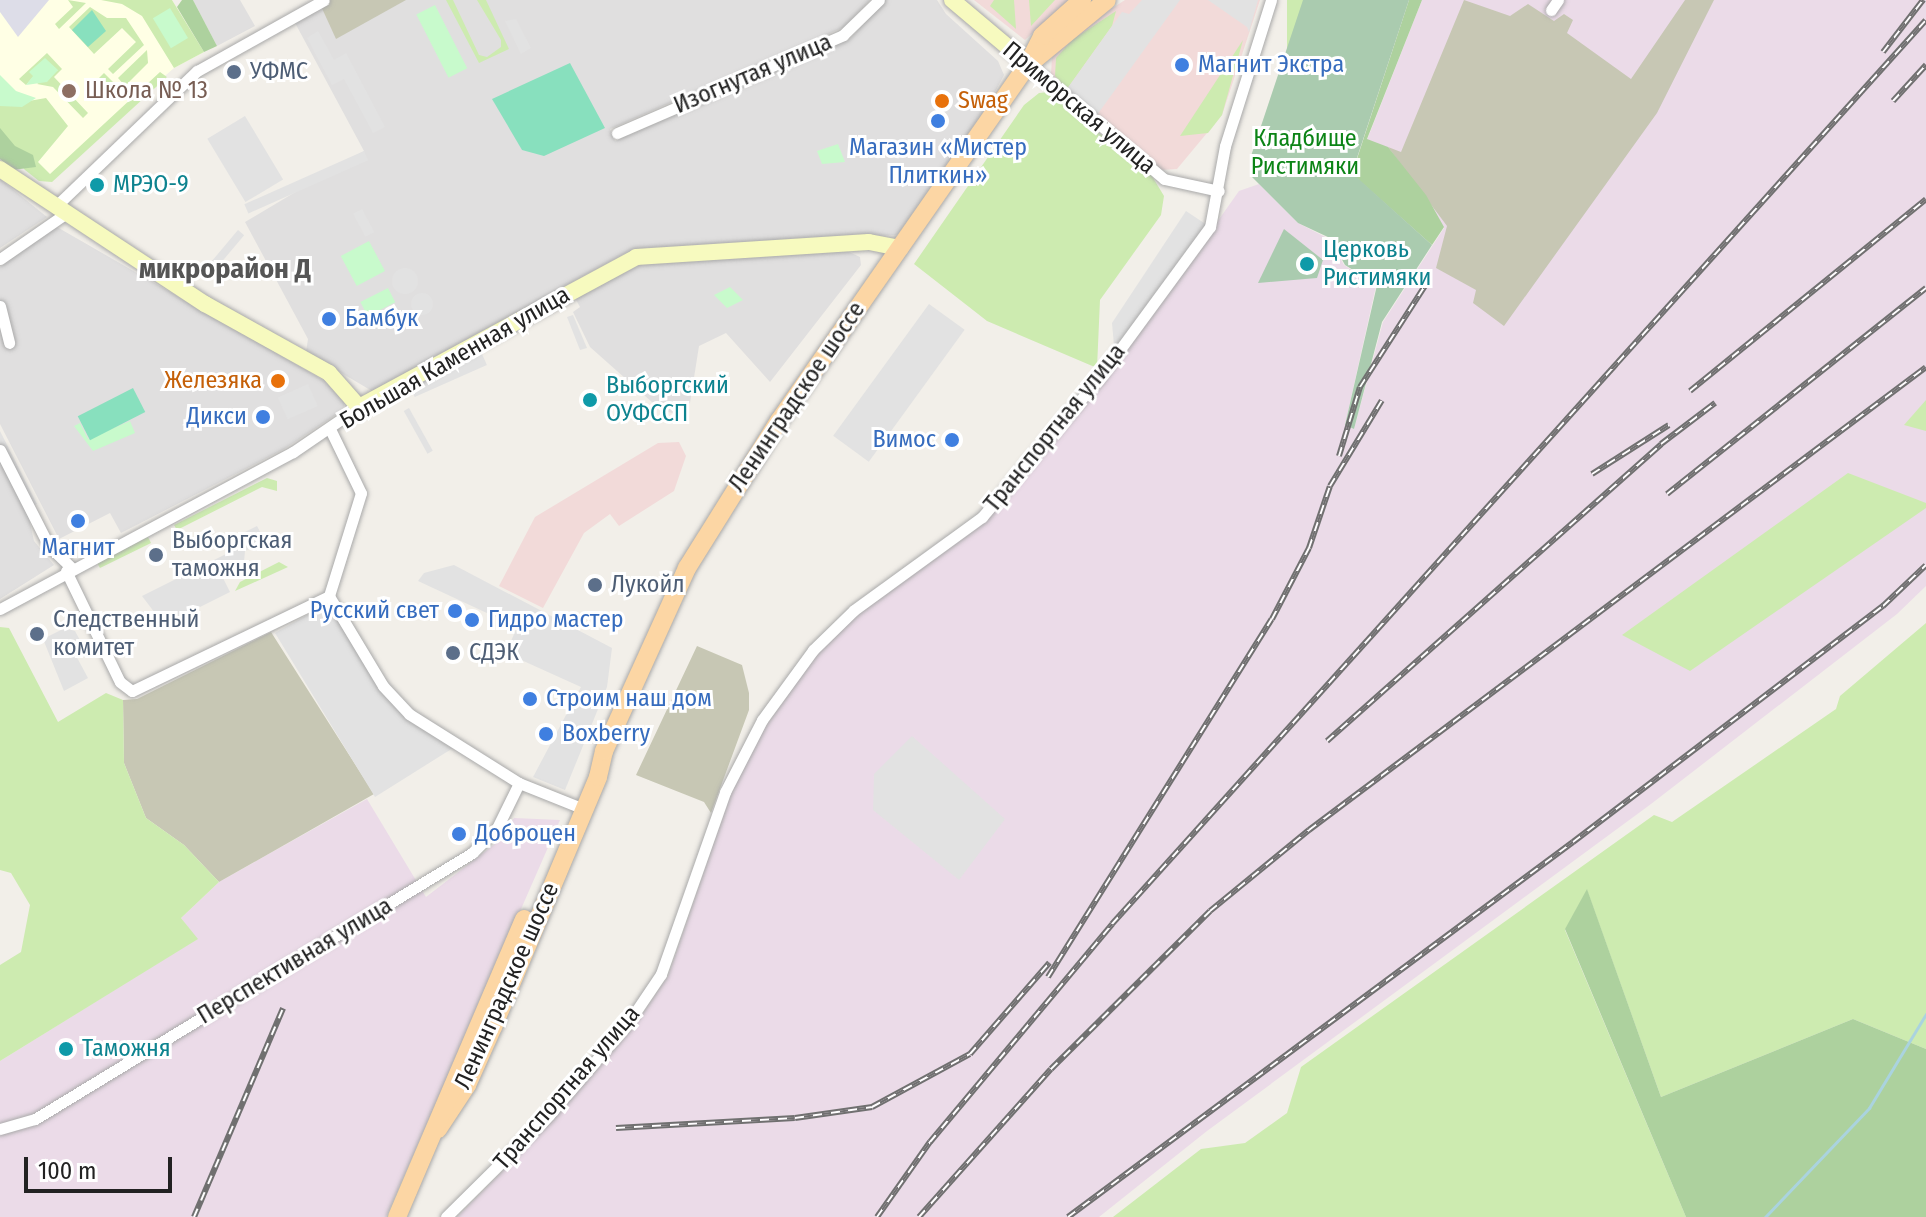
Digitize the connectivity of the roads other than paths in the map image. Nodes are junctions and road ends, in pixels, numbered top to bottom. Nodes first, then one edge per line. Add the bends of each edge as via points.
1 (324, 0) edge
2 (879, 0) edge
3 (952, 0) edge
4 (1082, 0) edge
5 (1107, 0) edge
6 (1271, 0) edge
7 (1028, 64) junction
8 (617, 133) dead end
9 (0, 169) edge
10 (1219, 191) junction
11 (60, 210) junction
12 (900, 248) junction
13 (0, 259) edge
14 (0, 306) edge
15 (9, 343) dead end
16 (359, 407) junction
17 (330, 429) junction
18 (0, 450) edge
19 (68, 569) junction
20 (329, 596) junction
21 (0, 609) edge
22 (519, 783) junction
23 (579, 807) junction
24 (0, 1129) edge
25 (397, 1217) edge
26 (446, 1217) edge

1 - 11 street via 192,74
2 - 8 street, Изогнутая улица via 843,35
3 - 7 street, Приморская улица
4 - 7 main road, Ленинградское шоссе via 1042,36
5 - 7 main road, Ленинградское шоссе
6 - 10 street, Транспортная улица via 1225,146
7 - 10 street, Приморская улица via 1164,179
7 - 12 main road, Ленинградское шоссе
9 - 11 street
10 - 26 street, Транспортная улица via 1210,227 1099,378 982,517 854,610 813,650 762,720 725,792 661,974 628,1023 549,1115
11 - 13 street
11 - 16 street via 205,304 329,373
12 - 16 street, Большая Каменная улица via 869,242 636,257
12 - 23 main road, Ленинградское шоссе via 725,502 687,568 604,751 587,771
14 - 15 street
16 - 17 street, Большая Каменная улица
17 - 19 street, Большая Каменная улица
17 - 20 street via 361,493
18 - 19 street via 49,546
19 - 20 street via 120,682 132,691
19 - 21 street, Большая Каменная улица
20 - 22 street via 390,695 409,714
22 - 23 street
22 - 24 street, Перспективная улица via 497,828 472,853 35,1119
23 - 25 main road, Ленинградское шоссе

